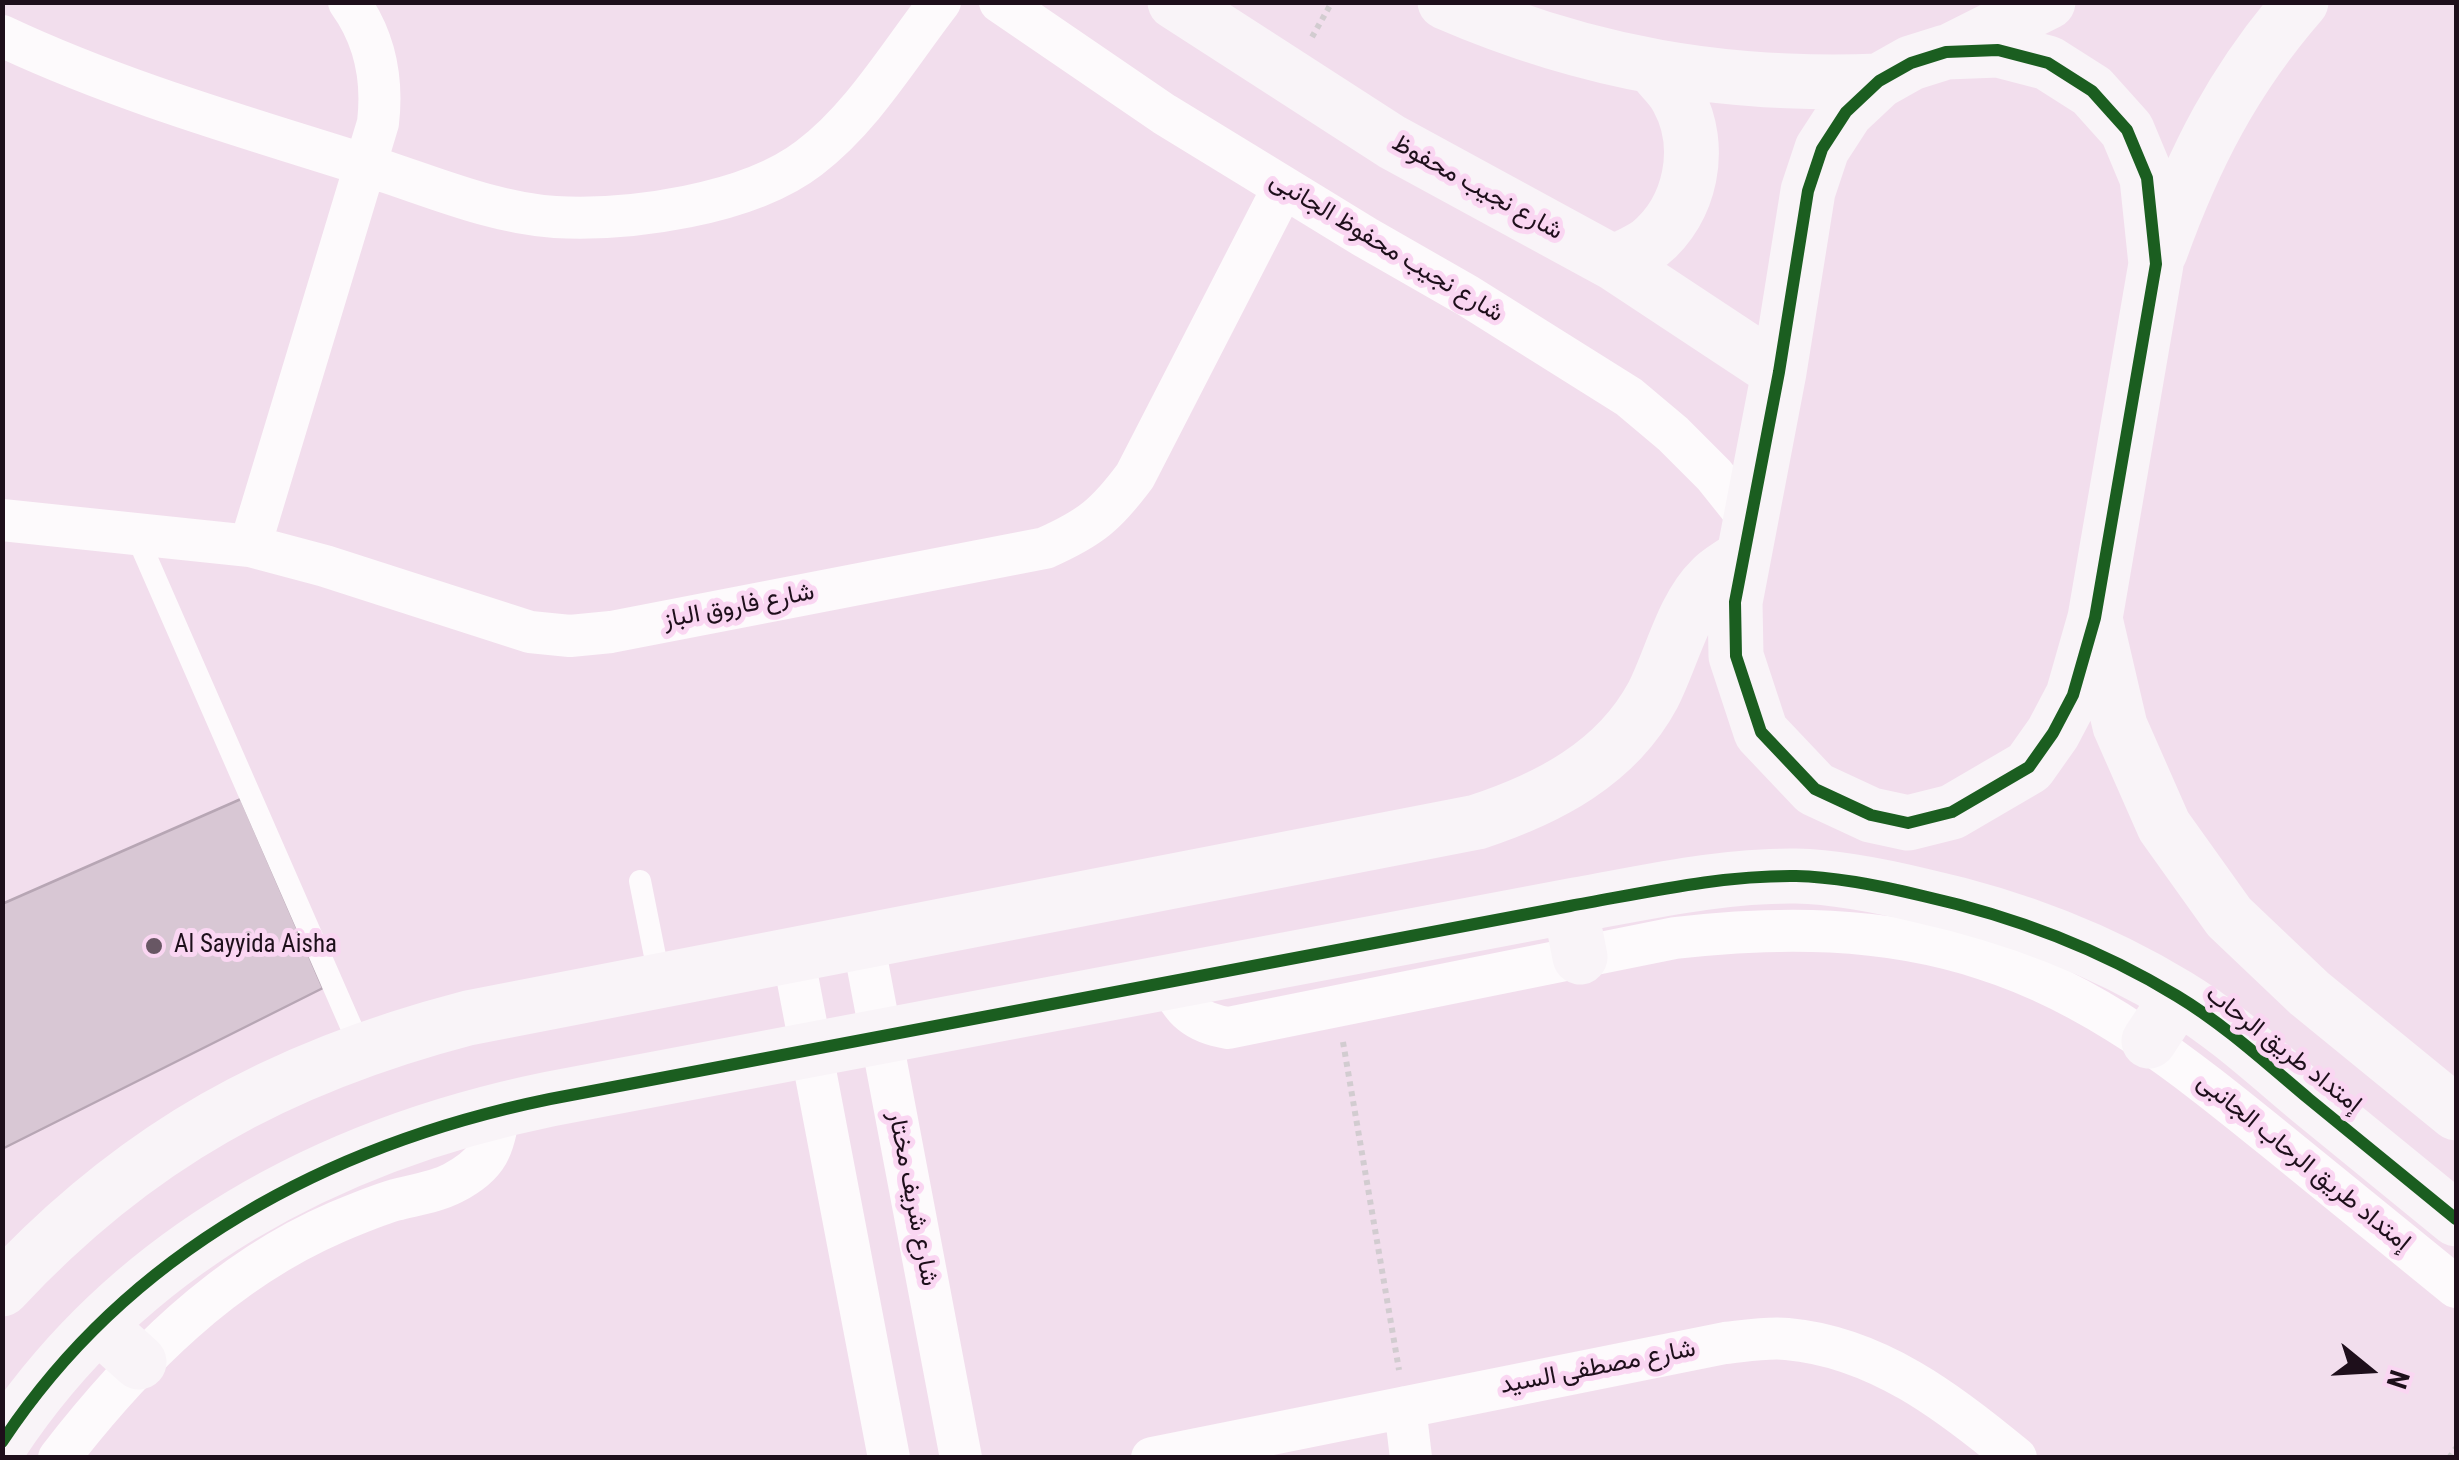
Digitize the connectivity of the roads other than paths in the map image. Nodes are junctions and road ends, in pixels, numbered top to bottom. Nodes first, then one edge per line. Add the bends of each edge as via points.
1 (348, 2) edge
2 (940, 2) edge
3 (1000, 2) edge
4 (1175, 2) edge
5 (1446, 2) edge
6 (2048, 2) edge
7 (2301, 2) edge
8 (2, 36) edge
9 (1946, 52) junction
10 (1654, 68) junction
11 (1880, 81) junction
12 (367, 165) junction
13 (1284, 188) junction
14 (1614, 263) junction
15 (2156, 264) junction
16 (1778, 372) junction
17 (2, 520) edge
18 (135, 532) junction
19 (1746, 539) junction
20 (250, 546) junction
21 (2095, 618) junction
22 (1908, 823) junction
23 (640, 881) dead end
24 (1894, 889) junction
25 (1575, 932) junction
26 (862, 941) junction
27 (794, 955) junction
28 (660, 980) junction
29 (1170, 981) junction
30 (2163, 1019) junction
31 (880, 1036) junction
32 (361, 1049) junction
33 (811, 1049) junction
34 (2456, 1113) edge
35 (2456, 1219) edge
36 (2456, 1287) edge
37 (2, 1288) edge
38 (119, 1344) junction
39 (1405, 1407) junction
40 (2, 1442) edge
41 (59, 1458) edge
42 (889, 1458) edge
43 (962, 1458) edge
44 (1152, 1458) edge
45 (1412, 1458) edge
46 (2016, 1458) edge

1 - 12 street via 368,36 379,78 378,123
2 - 12 street via 847,124 807,160 705,201 614,216 550,216
3 - 13 street, شارع نجيب محفوظ الجانبى
4 - 14 street, شارع نجيب محفوظ via 1392,142
5 - 10 street via 1573,50
6 - 9 street
7 - 15 street via 2223,106 2184,183
8 - 12 street via 188,110
9 - 11 street
9 - 15 street via 2015,54 2048,63 2092,91 2126,130 2147,178
10 - 11 street via 1804,84
10 - 14 street via 1678,99 1691,137 1690,177 1676,214 1649,244
11 - 16 street via 1846,112 1822,148 1808,192
12 - 20 street
13 - 19 street, شارع نجيب محفوظ الجانبى via 1629,397 1714,475
13 - 20 street, شارع فاروق الباز via 1136,476 1110,509 1045,548 570,636 530,632
14 - 16 street, شارع نجيب محفوظ
15 - 21 street
16 - 19 street
17 - 18 street, شارع فاروق الباز
18 - 20 street, شارع فاروق الباز
18 - 32 lane
19 - 22 street via 1735,602 1736,656 1761,732 1816,788 1871,815
19 - 26 street via 1687,613 1650,700 1618,742 1576,778 1528,805 1477,822
21 - 22 street via 2073,695 2029,767 1952,812
21 - 34 street via 2120,726 2164,826 2229,917 2309,993
22 - 24 street
23 - 28 lane
24 - 25 street, إمتداد طريق الرحاب via 1760,877 1682,886
24 - 30 street, إمتداد طريق الرحاب via 1982,909 2061,937
25 - 29 street, إمتداد طريق الرحاب
25 - 29 street, إمتداد طريق الرحاب الجانبى via 1336,1006 1228,1028 1190,1015
25 - 30 street, إمتداد طريق الرحاب الجانبى via 1675,938 1737,930 1862,933 1984,959 2090,1005
26 - 27 street
26 - 31 street, شارع شريف مختار
27 - 28 street
27 - 33 street
28 - 32 street via 468,1018
29 - 31 street, إمتداد طريق الرحاب
30 - 35 street, إمتداد طريق الرحاب via 2243,1042
30 - 36 street, إمتداد طريق الرحاب الجانبى
31 - 33 street, إمتداد طريق الرحاب
31 - 43 street, شارع شريف مختار
32 - 37 street via 194,1128 75,1216
33 - 38 street, إمتداد طريق الرحاب via 499,1110 316,1174 176,1259
33 - 42 street
38 - 40 street, إمتداد طريق الرحاب via 52,1376
38 - 41 street
39 - 44 street, شارع مصطفى السيد
39 - 45 street
39 - 46 street, شارع مصطفى السيد via 1725,1343 1786,1339 1899,1374 1950,1403

